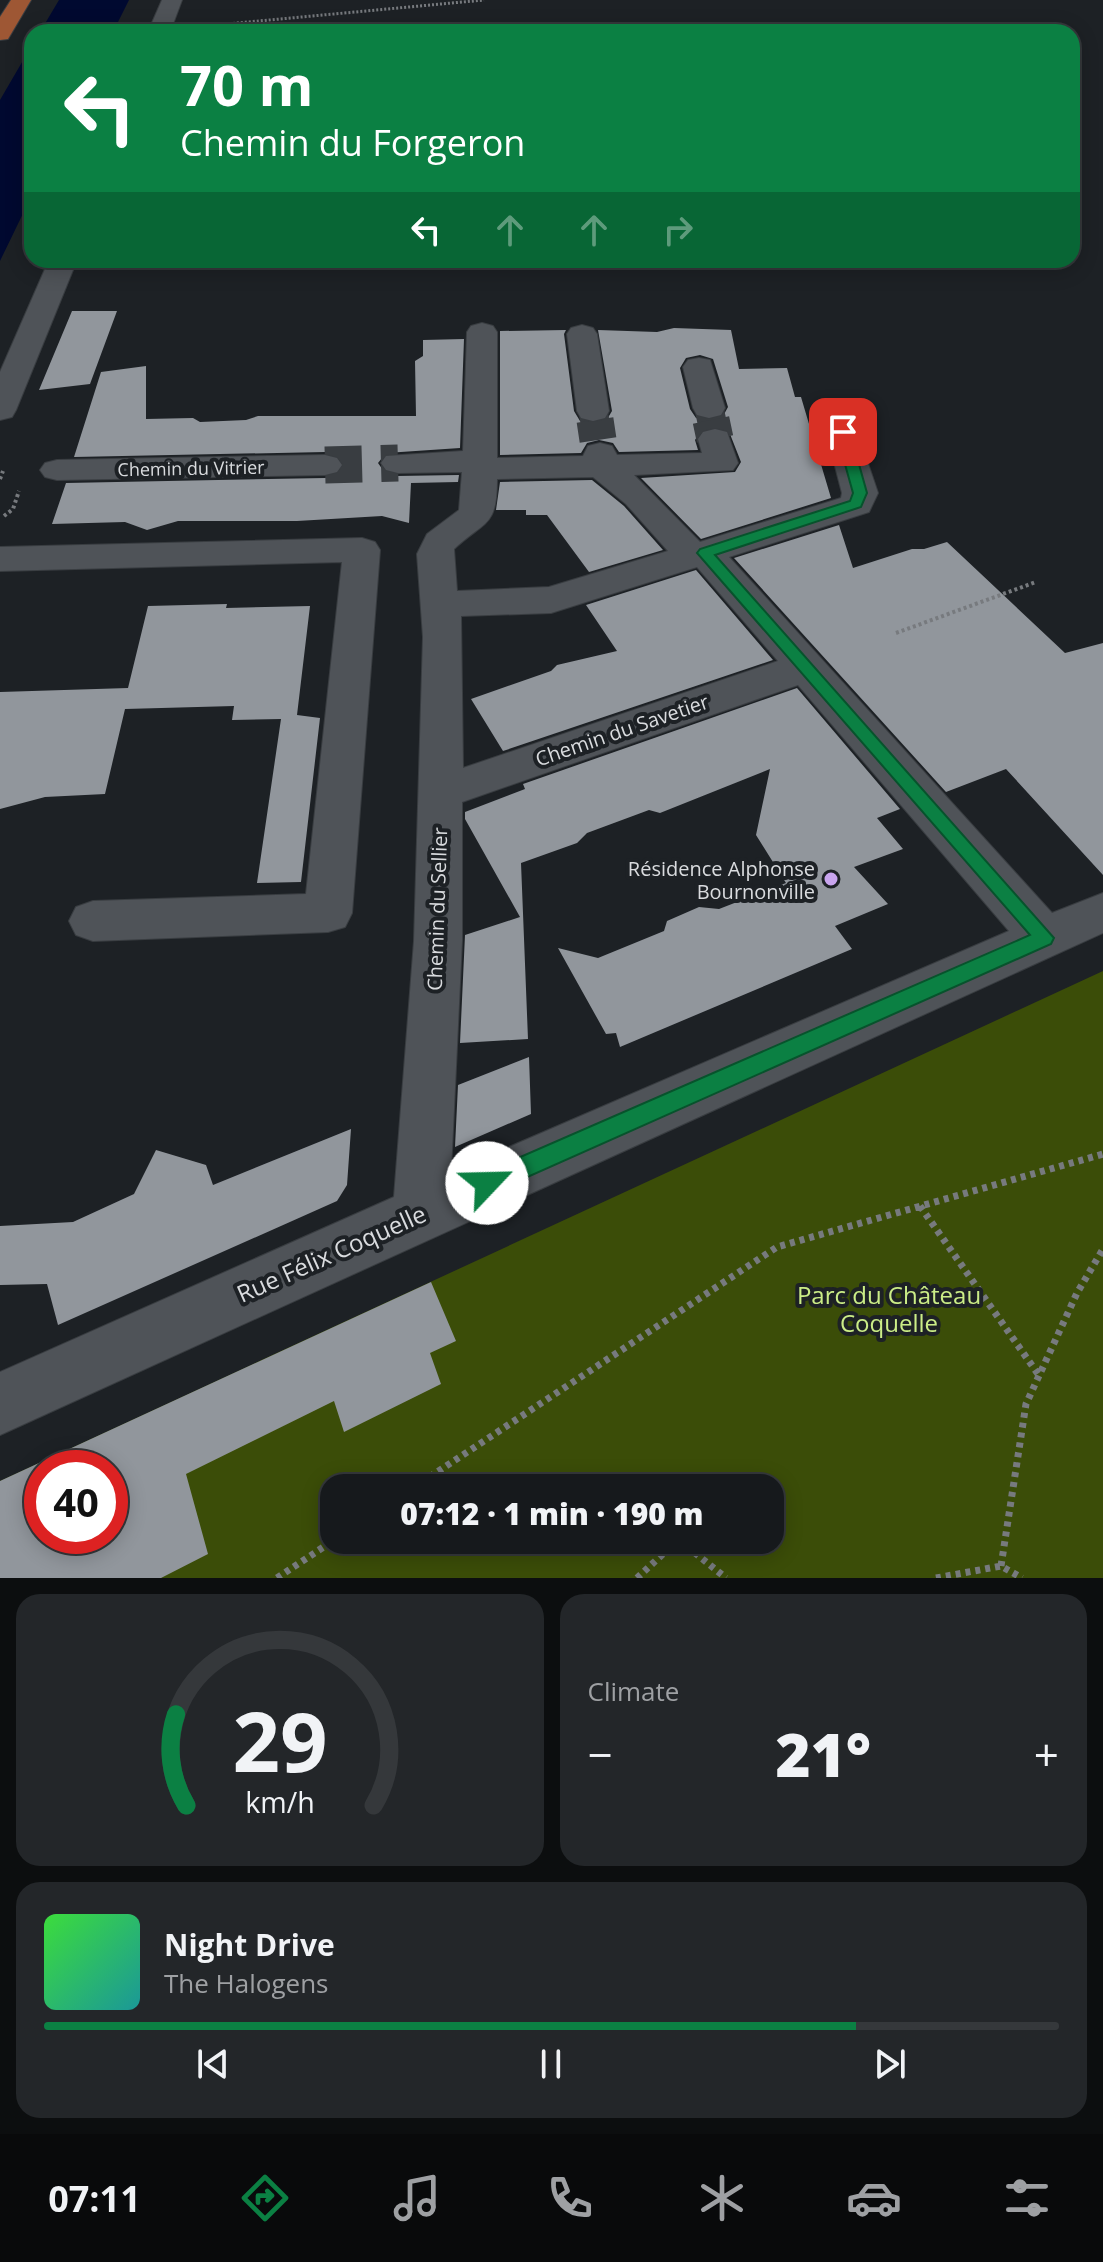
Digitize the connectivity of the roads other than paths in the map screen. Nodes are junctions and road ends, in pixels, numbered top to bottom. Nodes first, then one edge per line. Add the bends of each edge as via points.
1 (21, 0) edge
2 (172, 0) edge
3 (162, 24) edge
4 (0, 34) edge
5 (60, 268) edge
6 (482, 332) dead end
7 (582, 334) dead end
8 (699, 367) dead end
9 (0, 410) edge
10 (843, 432) dead end
11 (598, 439) junction
12 (398, 463) tunnel mouth
13 (325, 465) tunnel mouth
14 (479, 465) junction
15 (57, 470) dead end
16 (699, 554) junction
17 (0, 559) edge
18 (442, 621) junction
19 (805, 667) junction
20 (440, 793) junction
21 (1103, 912) edge
22 (93, 921) dead end
23 (1044, 938) junction
24 (421, 1213) junction
25 (0, 1404) edge

1 - 4 main road
2 - 3 street
5 - 9 street
6 - 14 street
7 - 11 street
8 - 11 street via 715,437
10 - 16 street via 860,493 856,504
11 - 14 street
11 - 16 street via 638,496
12 - 14 street
13 - 15 street, Chemin du Vitrier
14 - 18 street, Chemin du Sellier via 476,516 446,538 434,557
16 - 18 street via 551,600
16 - 19 street
17 - 22 street via 362,550 328,913
18 - 20 street, Chemin du Sellier
19 - 20 street, Chemin du Savetier
19 - 23 street
20 - 24 street, Chemin du Sellier via 438,941
21 - 23 street, Rue Félix Coquelle
23 - 24 street, Rue Félix Coquelle
24 - 25 street, Rue Félix Coquelle

